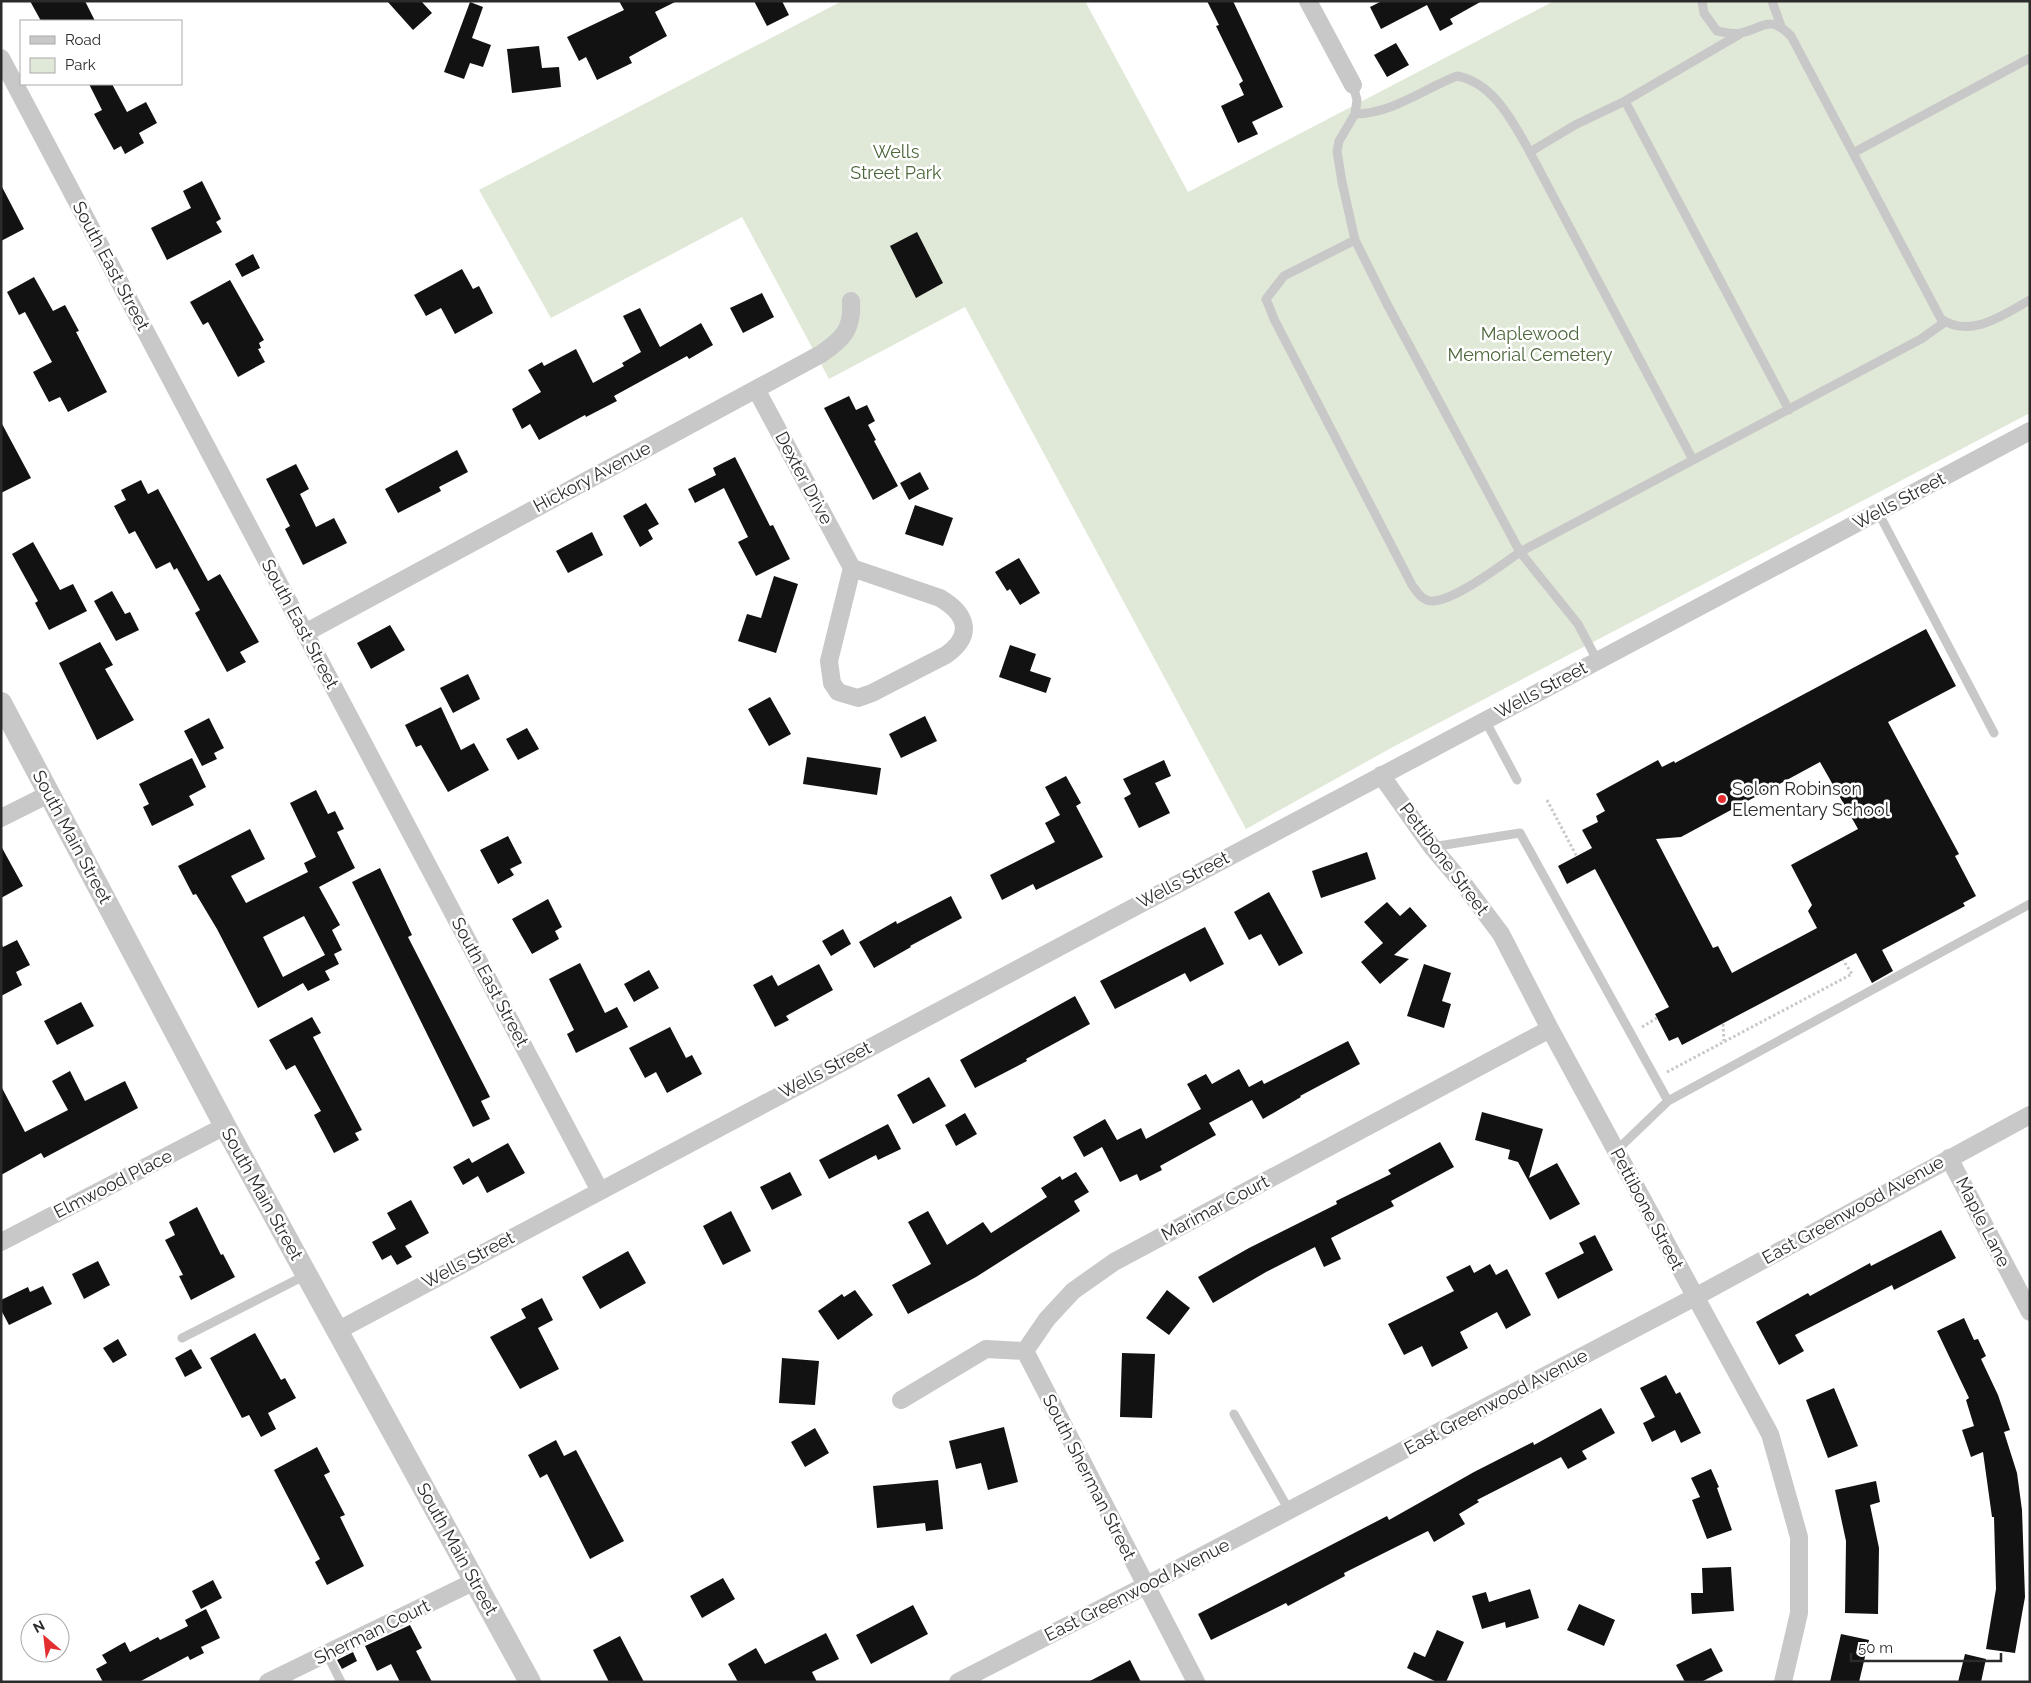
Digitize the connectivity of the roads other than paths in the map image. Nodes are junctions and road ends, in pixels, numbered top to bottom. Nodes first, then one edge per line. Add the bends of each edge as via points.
1 (1308, 1) edge
2 (1702, 1) edge
3 (1772, 1) edge
4 (1781, 26) junction
5 (1740, 34) junction
6 (1, 58) edge
7 (2030, 58) edge
8 (1353, 85) joint
9 (1625, 101) junction
10 (1355, 114) junction
11 (1530, 152) junction
12 (1853, 153) junction
13 (1355, 240) junction
14 (2030, 300) edge
15 (851, 301) dead end
16 (1945, 322) junction
17 (756, 389) junction
18 (1789, 410) junction
19 (2030, 431) edge
20 (1693, 460) junction
21 (1878, 512) junction
22 (1520, 552) junction
23 (852, 568) junction
24 (305, 633) junction
25 (1597, 660) junction
26 (1, 703) edge
27 (1486, 720) junction
28 (1994, 733) dead end
29 (1381, 775) junction
30 (1517, 780) dead end
31 (48, 794) junction
32 (1, 818) edge
33 (1432, 847) junction
34 (2030, 904) edge
35 (1550, 1029) junction
36 (1668, 1102) junction
37 (2030, 1115) edge
38 (225, 1126) junction
39 (1616, 1151) junction
40 (1949, 1158) junction
41 (599, 1189) junction
42 (1, 1242) edge
43 (307, 1275) junction
44 (1694, 1297) junction
45 (2030, 1312) edge
46 (337, 1331) junction
47 (182, 1338) dead end
48 (1025, 1351) junction
49 (901, 1400) dead end
50 (1234, 1414) dead end
51 (1289, 1510) junction
52 (475, 1581) junction
53 (1145, 1586) junction
54 (327, 1654) junction
55 (268, 1682) edge
56 (341, 1682) edge
57 (530, 1682) edge
58 (958, 1682) edge
59 (1196, 1682) edge
60 (1783, 1682) edge

1 - 8 street
2 - 5 lane via 1704,13 1717,31
3 - 4 lane
4 - 5 lane via 1763,24
4 - 12 lane via 1803,55
5 - 9 lane
6 - 24 street, South East Street
7 - 12 lane
8 - 10 lane via 1358,100
9 - 11 lane via 1574,125
9 - 18 lane
10 - 11 lane via 1383,111 1446,80 1457,76 1467,78 1488,92 1509,116
10 - 13 lane via 1338,141 1338,151
11 - 20 lane
12 - 16 lane via 1936,311
13 - 22 lane
13 - 22 lane via 1284,276 1266,298 1412,585 1421,597 1432,601 1450,596
14 - 16 lane via 1976,327 1953,326
15 - 17 street, Hickory Avenue via 853,317 845,334 834,345
16 - 18 lane via 1921,340
17 - 23 street, Dexter Drive
17 - 24 street, Hickory Avenue
18 - 20 lane
19 - 21 street, Wells Street
20 - 22 lane
21 - 25 street, Wells Street
21 - 28 lane
22 - 25 lane via 1578,624
23 - 23 street via 829,661 832,683 838,692 858,698 872,694 957,647 964,635 964,624 952,605
24 - 41 street, South East Street
25 - 27 street, Wells Street
26 - 31 street, South Main Street
27 - 29 street, Wells Street
27 - 30 lane
29 - 33 street, Pettibone Street
29 - 41 street, Wells Street
31 - 32 street
31 - 38 street, South Main Street
33 - 35 street, Pettibone Street via 1501,934
33 - 36 lane via 1520,832
34 - 36 lane
35 - 39 street, Pettibone Street
35 - 48 street, Marimar Court via 1114,1262 1073,1291 1047,1319
36 - 39 lane
37 - 40 street, East Greenwood Avenue
38 - 42 street, Elmwood Place
38 - 43 street, South Main Street
39 - 44 street, Pettibone Street
40 - 44 street, East Greenwood Avenue
40 - 45 street, Maple Lane
41 - 46 street, Wells Street
43 - 46 street, South Main Street
43 - 47 lane
44 - 51 street, East Greenwood Avenue
44 - 60 street, Pettibone Street via 1770,1434 1799,1537 1799,1613
46 - 52 street, South Main Street
48 - 49 street via 986,1350
48 - 53 street, South Sherman Street
50 - 51 lane
51 - 53 street, East Greenwood Avenue
52 - 54 street, Sherman Court
52 - 57 street, South Main Street
53 - 58 street, East Greenwood Avenue
53 - 59 street, South Sherman Street
54 - 55 street, Sherman Court
54 - 56 lane

